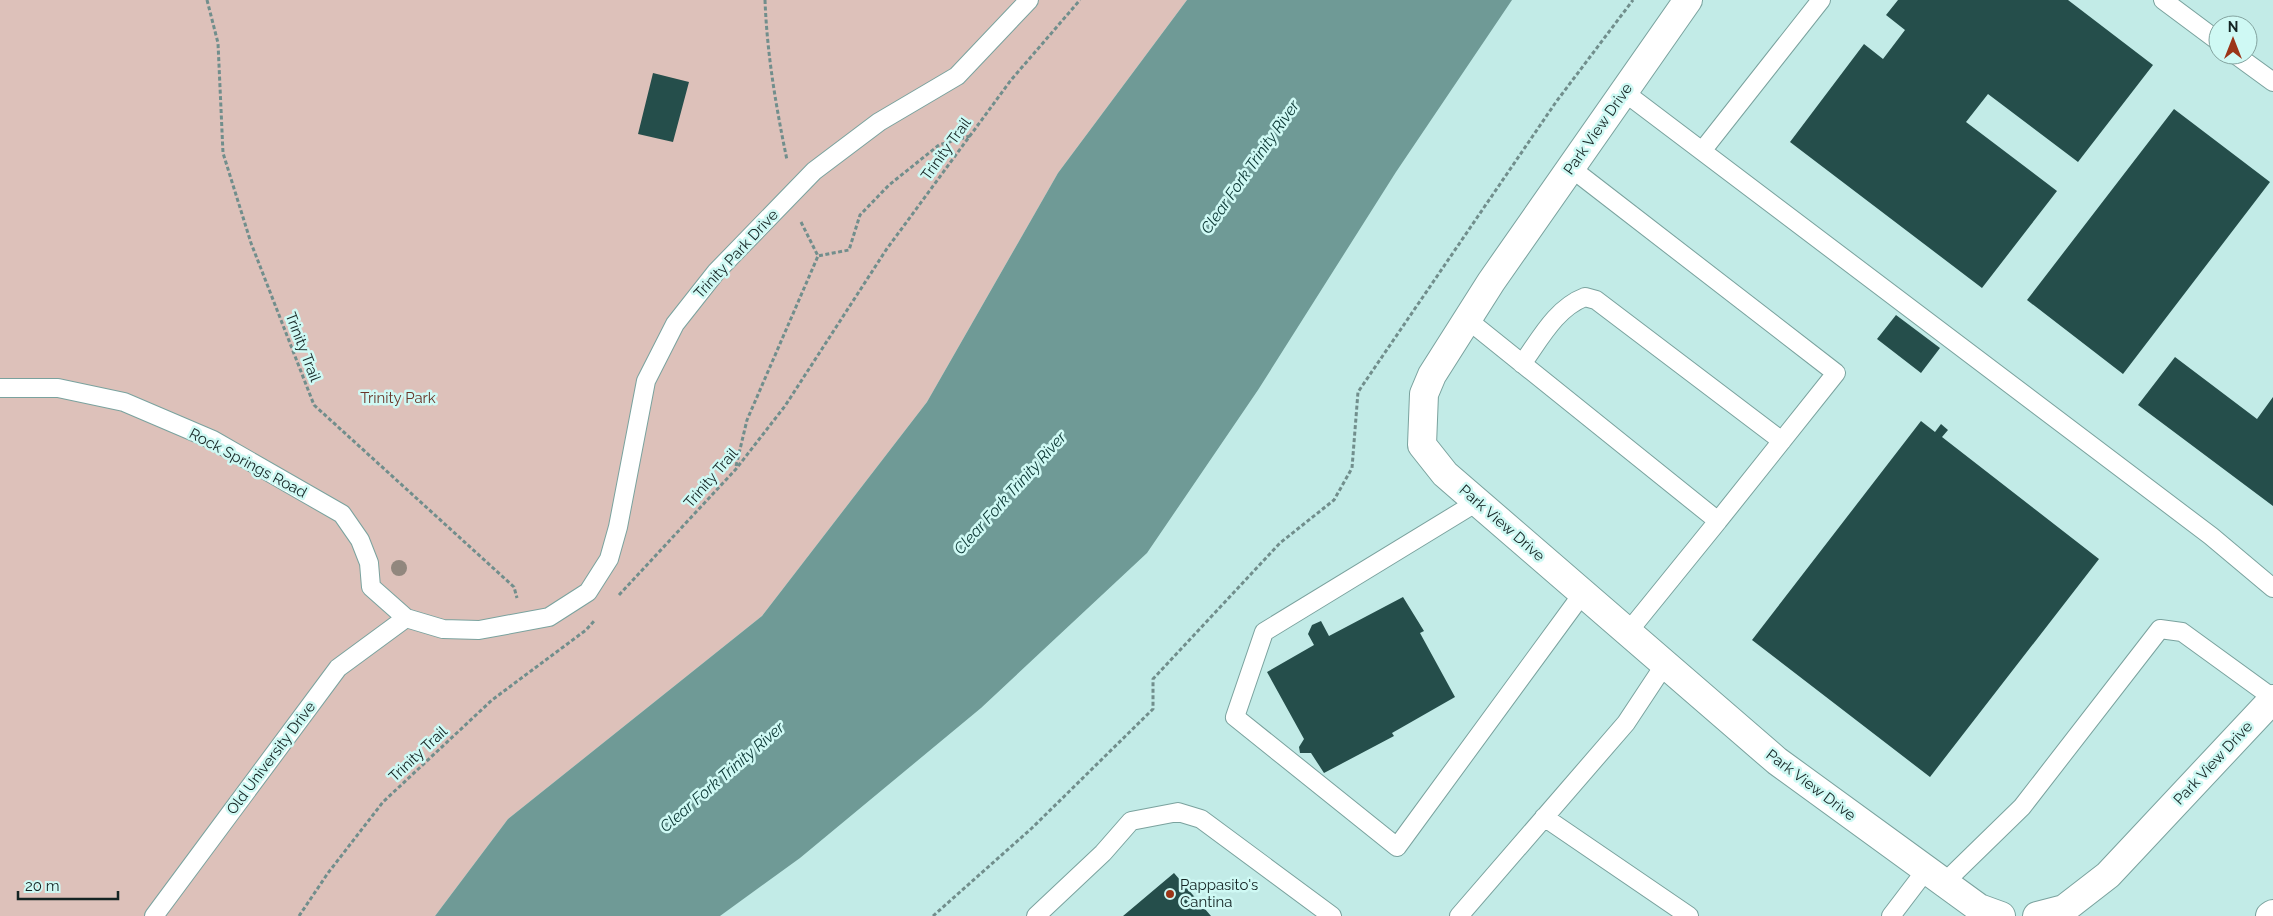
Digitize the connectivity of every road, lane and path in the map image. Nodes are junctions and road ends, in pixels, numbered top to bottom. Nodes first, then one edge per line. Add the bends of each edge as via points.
1 (207, 0) edge
2 (1029, 0) edge
3 (1080, 0) edge
4 (1633, 0) edge
5 (1688, 0) edge
6 (1821, 0) edge
7 (2163, 0) edge
8 (2208, 34) edge
9 (2250, 65) edge
10 (2273, 82) edge
11 (1624, 92) junction
12 (1702, 151) junction
13 (1571, 168) junction
14 (818, 256) dead end
15 (1468, 320) junction
16 (1522, 364) junction
17 (0, 388) edge
18 (1782, 441) junction
19 (736, 468) junction
20 (1477, 502) junction
21 (1718, 521) junction
22 (2273, 588) edge
23 (1583, 593) junction
24 (613, 602) dead end
25 (600, 616) dead end
26 (406, 618) junction
27 (525, 623) junction
28 (1628, 632) junction
29 (1665, 664) junction
30 (2273, 698) edge
31 (1544, 817) junction
32 (1935, 876) junction
33 (154, 916) edge
34 (299, 916) edge
35 (933, 916) edge
36 (1036, 916) edge
37 (1332, 916) edge
38 (1459, 916) edge
39 (1689, 916) edge
40 (1891, 916) edge
41 (2002, 916) edge
42 (2037, 916) edge

1 - 27 path, Trinity Trail via 218,43 223,154 251,243 314,405 514,587
2 - 27 lane, Trinity Park Drive via 957,76 879,122 814,171 716,272 675,324 646,381 609,559 588,592 549,617
3 - 19 path, Trinity Trail via 1011,80 886,250 785,406
4 - 35 path via 1556,102 1358,392 1352,468 1334,500 1280,543 1153,679 1153,709 1032,828
5 - 11 street, Park View Drive
6 - 12 lane
7 - 8 lane
9 - 10 lane
11 - 12 lane
11 - 13 street, Park View Drive
12 - 22 lane via 2211,536
13 - 15 street, Park View Drive
13 - 18 lane via 1836,373
14 - 19 path via 747,420
15 - 16 lane
15 - 20 street, Park View Drive via 1432,375 1424,394 1422,445 1445,474
16 - 18 lane via 1560,312 1585,297 1596,300
16 - 21 lane
17 - 26 lane, Rock Springs Road via 58,388 124,402 221,445 342,514 360,540 369,563 371,587
18 - 21 lane
19 - 24 path, Trinity Trail
20 - 23 street, Park View Drive
20 - 23 lane via 1264,632 1235,717 1397,847
21 - 28 lane
23 - 28 street, Park View Drive
25 - 34 path, Trinity Trail via 492,700 383,802
26 - 27 lane, Trinity Park Drive via 443,629 479,630
26 - 33 lane, Old University Drive via 338,668
28 - 29 street, Park View Drive
29 - 31 lane via 1626,722
29 - 32 street, Park View Drive via 1777,761
30 - 32 lane via 2182,632 2160,629 2022,807
30 - 42 street, Park View Drive via 2108,874 2064,910
31 - 38 lane
31 - 39 lane
32 - 40 lane
32 - 41 street, Park View Drive via 1979,908
36 - 37 lane via 1103,854 1130,821 1178,812 1201,818

